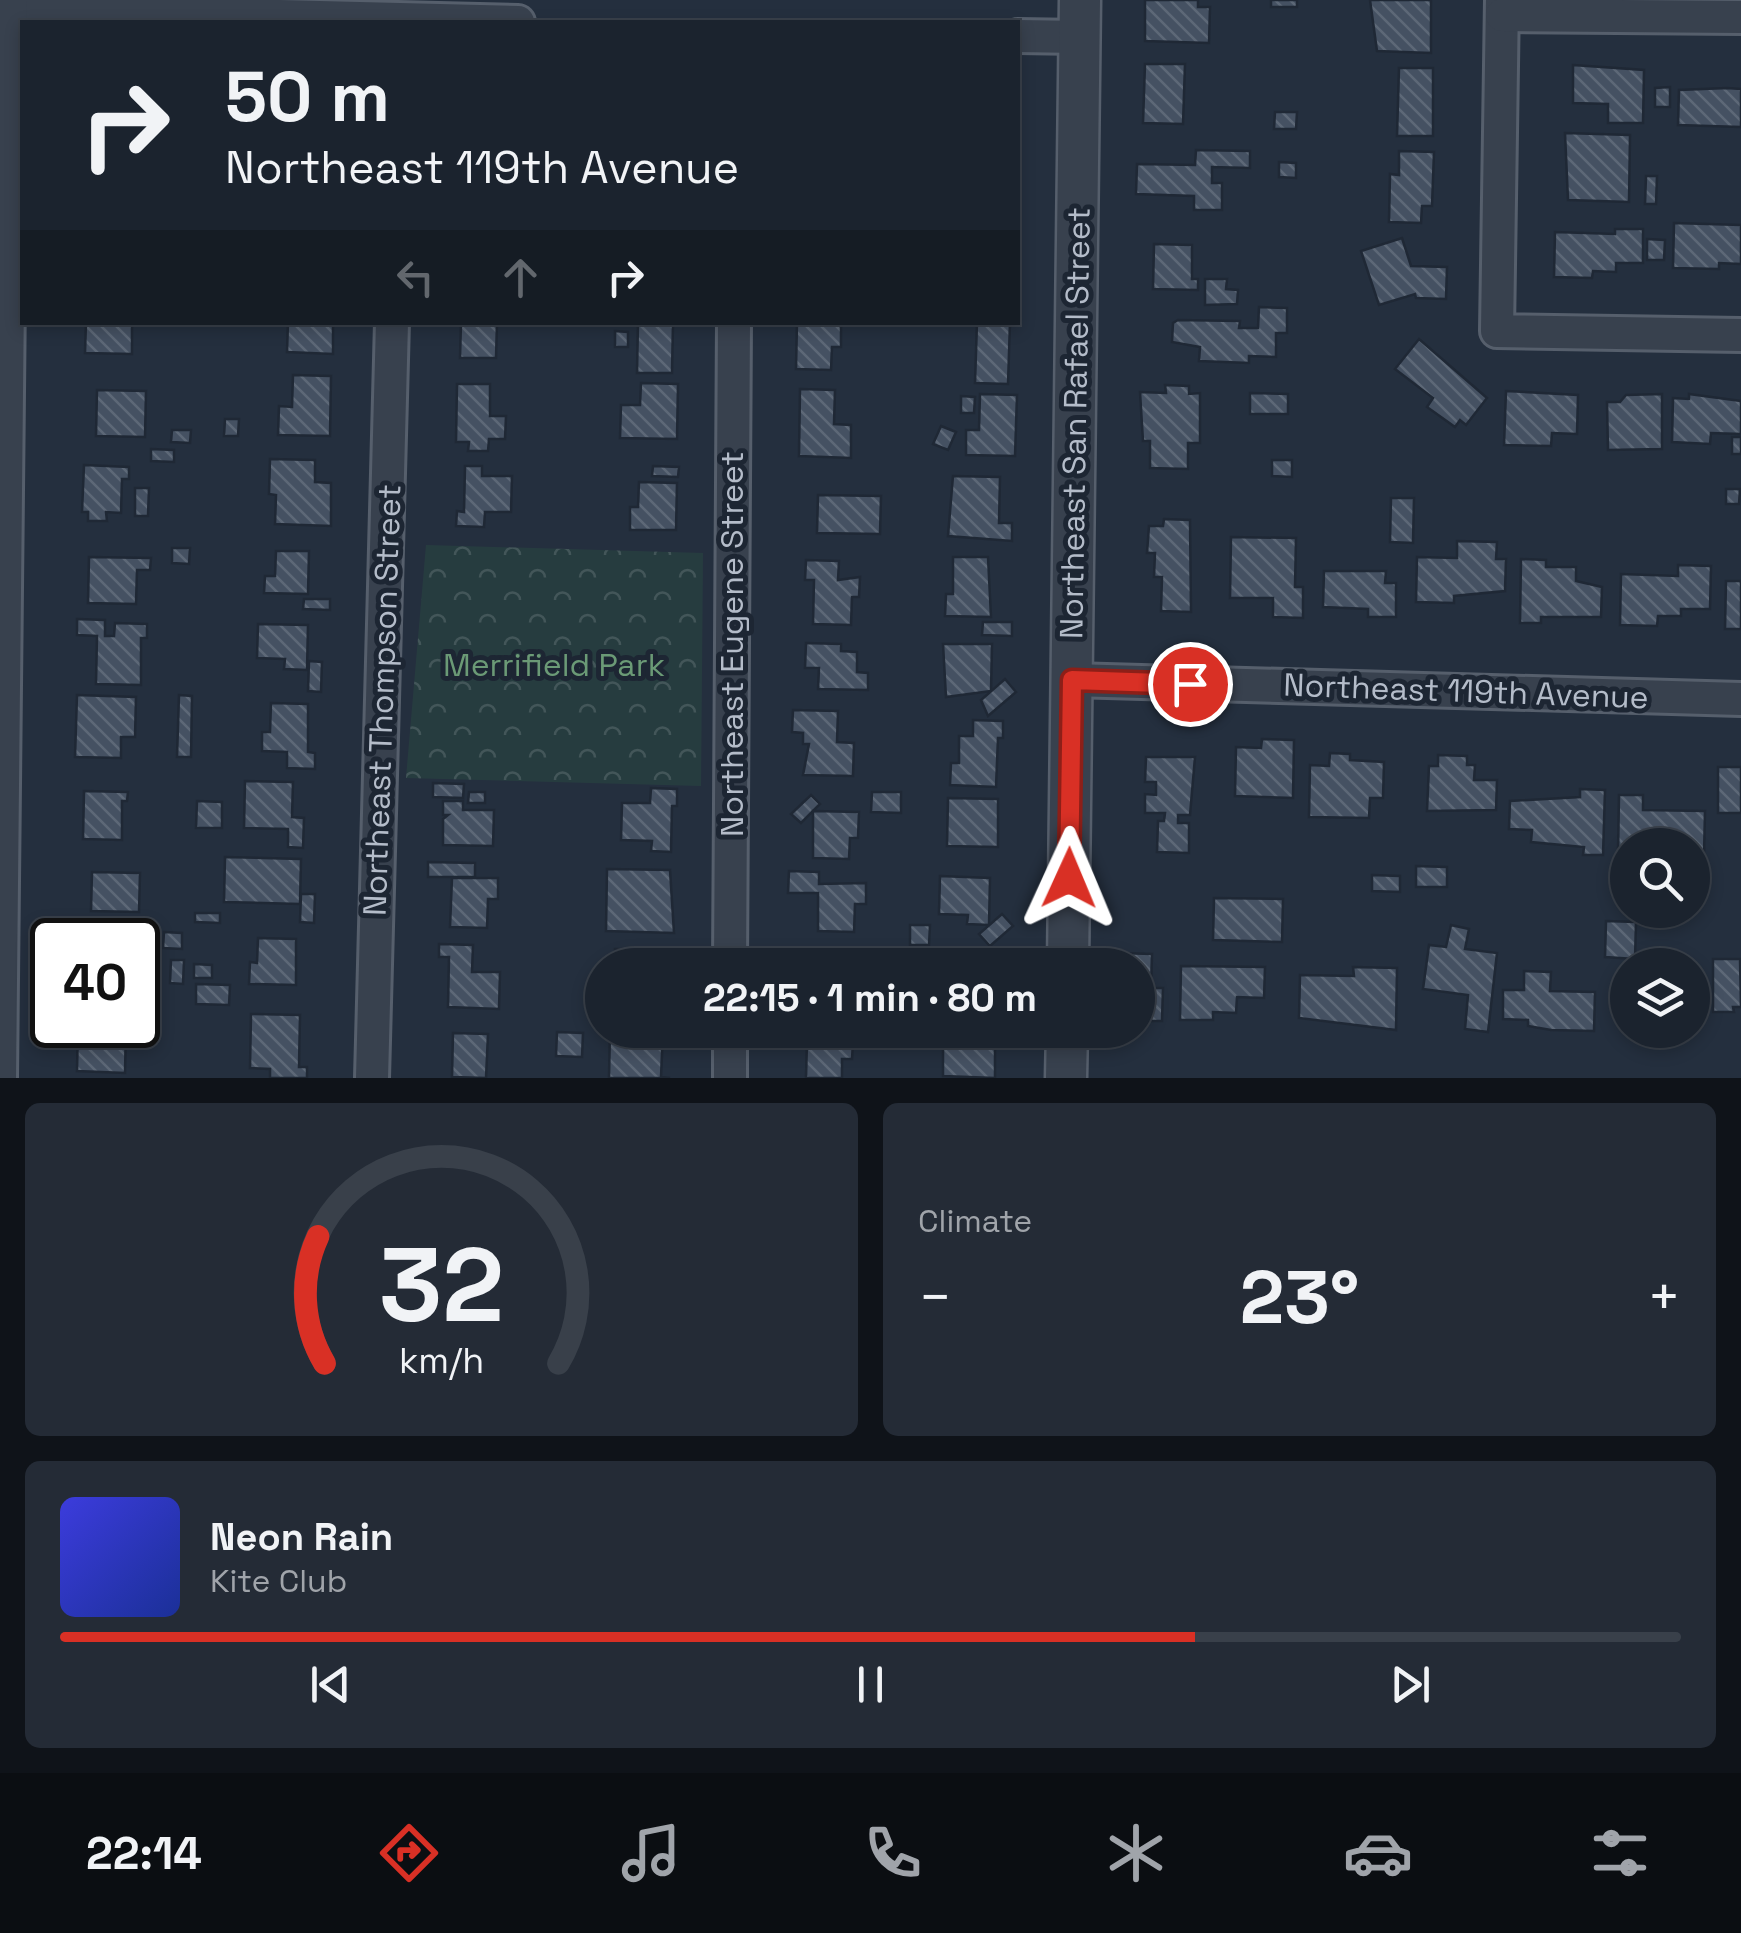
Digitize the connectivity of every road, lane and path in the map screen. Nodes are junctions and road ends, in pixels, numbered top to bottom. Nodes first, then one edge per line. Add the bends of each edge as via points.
1 (8, 6) edge
2 (1502, 7) edge
3 (1741, 18) edge
4 (1080, 19) edge
5 (375, 20) edge
6 (1020, 35) edge
7 (392, 325) edge
8 (734, 325) edge
9 (1741, 335) edge
10 (1072, 680) junction
11 (1741, 699) edge
12 (730, 948) edge
13 (1068, 948) edge
14 (730, 1048) edge
15 (1067, 1048) edge
16 (0, 1078) edge
17 (372, 1078) edge
18 (730, 1078) edge
19 (1066, 1078) edge

1 - 5 street
1 - 16 street
2 - 3 street
2 - 9 street via 1497,331
4 - 6 street
4 - 10 street, Northeast San Rafael Street
7 - 17 street, Northeast Thompson Street
8 - 12 street, Northeast Eugene Street
10 - 11 street, Northeast 119th Avenue
10 - 13 street, Northeast San Rafael Street
14 - 18 street
15 - 19 street

